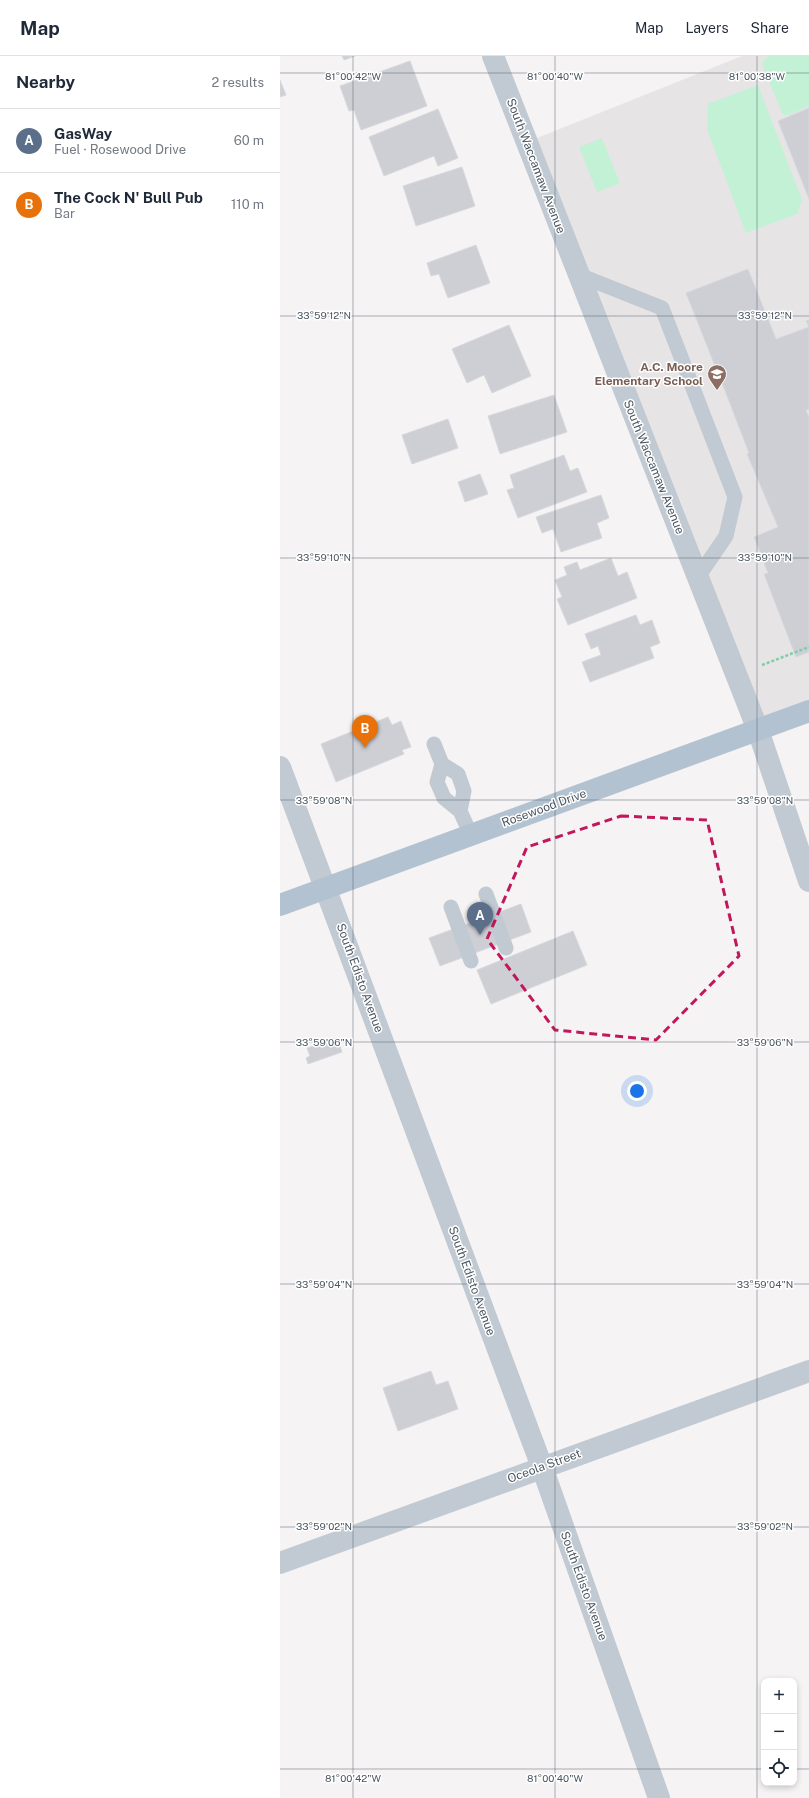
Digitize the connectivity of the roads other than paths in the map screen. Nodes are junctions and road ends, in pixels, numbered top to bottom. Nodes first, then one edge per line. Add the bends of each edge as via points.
1 (493, 56) edge
2 (579, 275) junction
3 (698, 578) junction
4 (809, 711) edge
5 (758, 730) junction
6 (434, 744) dead end
7 (442, 764) junction
8 (280, 767) edge
9 (460, 811) junction
10 (471, 835) junction
11 (809, 881) edge
12 (326, 888) junction
13 (486, 894) dead end
14 (280, 905) edge
15 (451, 907) dead end
16 (506, 948) dead end
17 (471, 961) dead end
18 (809, 1371) edge
19 (542, 1467) junction
20 (280, 1563) edge
21 (659, 1798) edge

1 - 2 street, South Waccamaw Avenue
2 - 3 street, South Waccamaw Avenue
2 - 3 lane via 662,308 735,497 726,536
3 - 5 street, South Waccamaw Avenue
4 - 5 main road, Rosewood Drive
5 - 10 main road, Rosewood Drive
5 - 11 street, South Waccamaw Avenue
6 - 7 lane
7 - 9 lane via 437,782 444,798
7 - 9 lane via 458,774 464,791
8 - 12 street, South Edisto Avenue
9 - 10 lane
10 - 12 main road, Rosewood Drive
12 - 14 main road, Rosewood Drive
12 - 19 street, South Edisto Avenue
13 - 16 lane
15 - 17 lane
18 - 19 street, Oceola Street
19 - 20 street, Oceola Street
19 - 21 street, South Edisto Avenue

